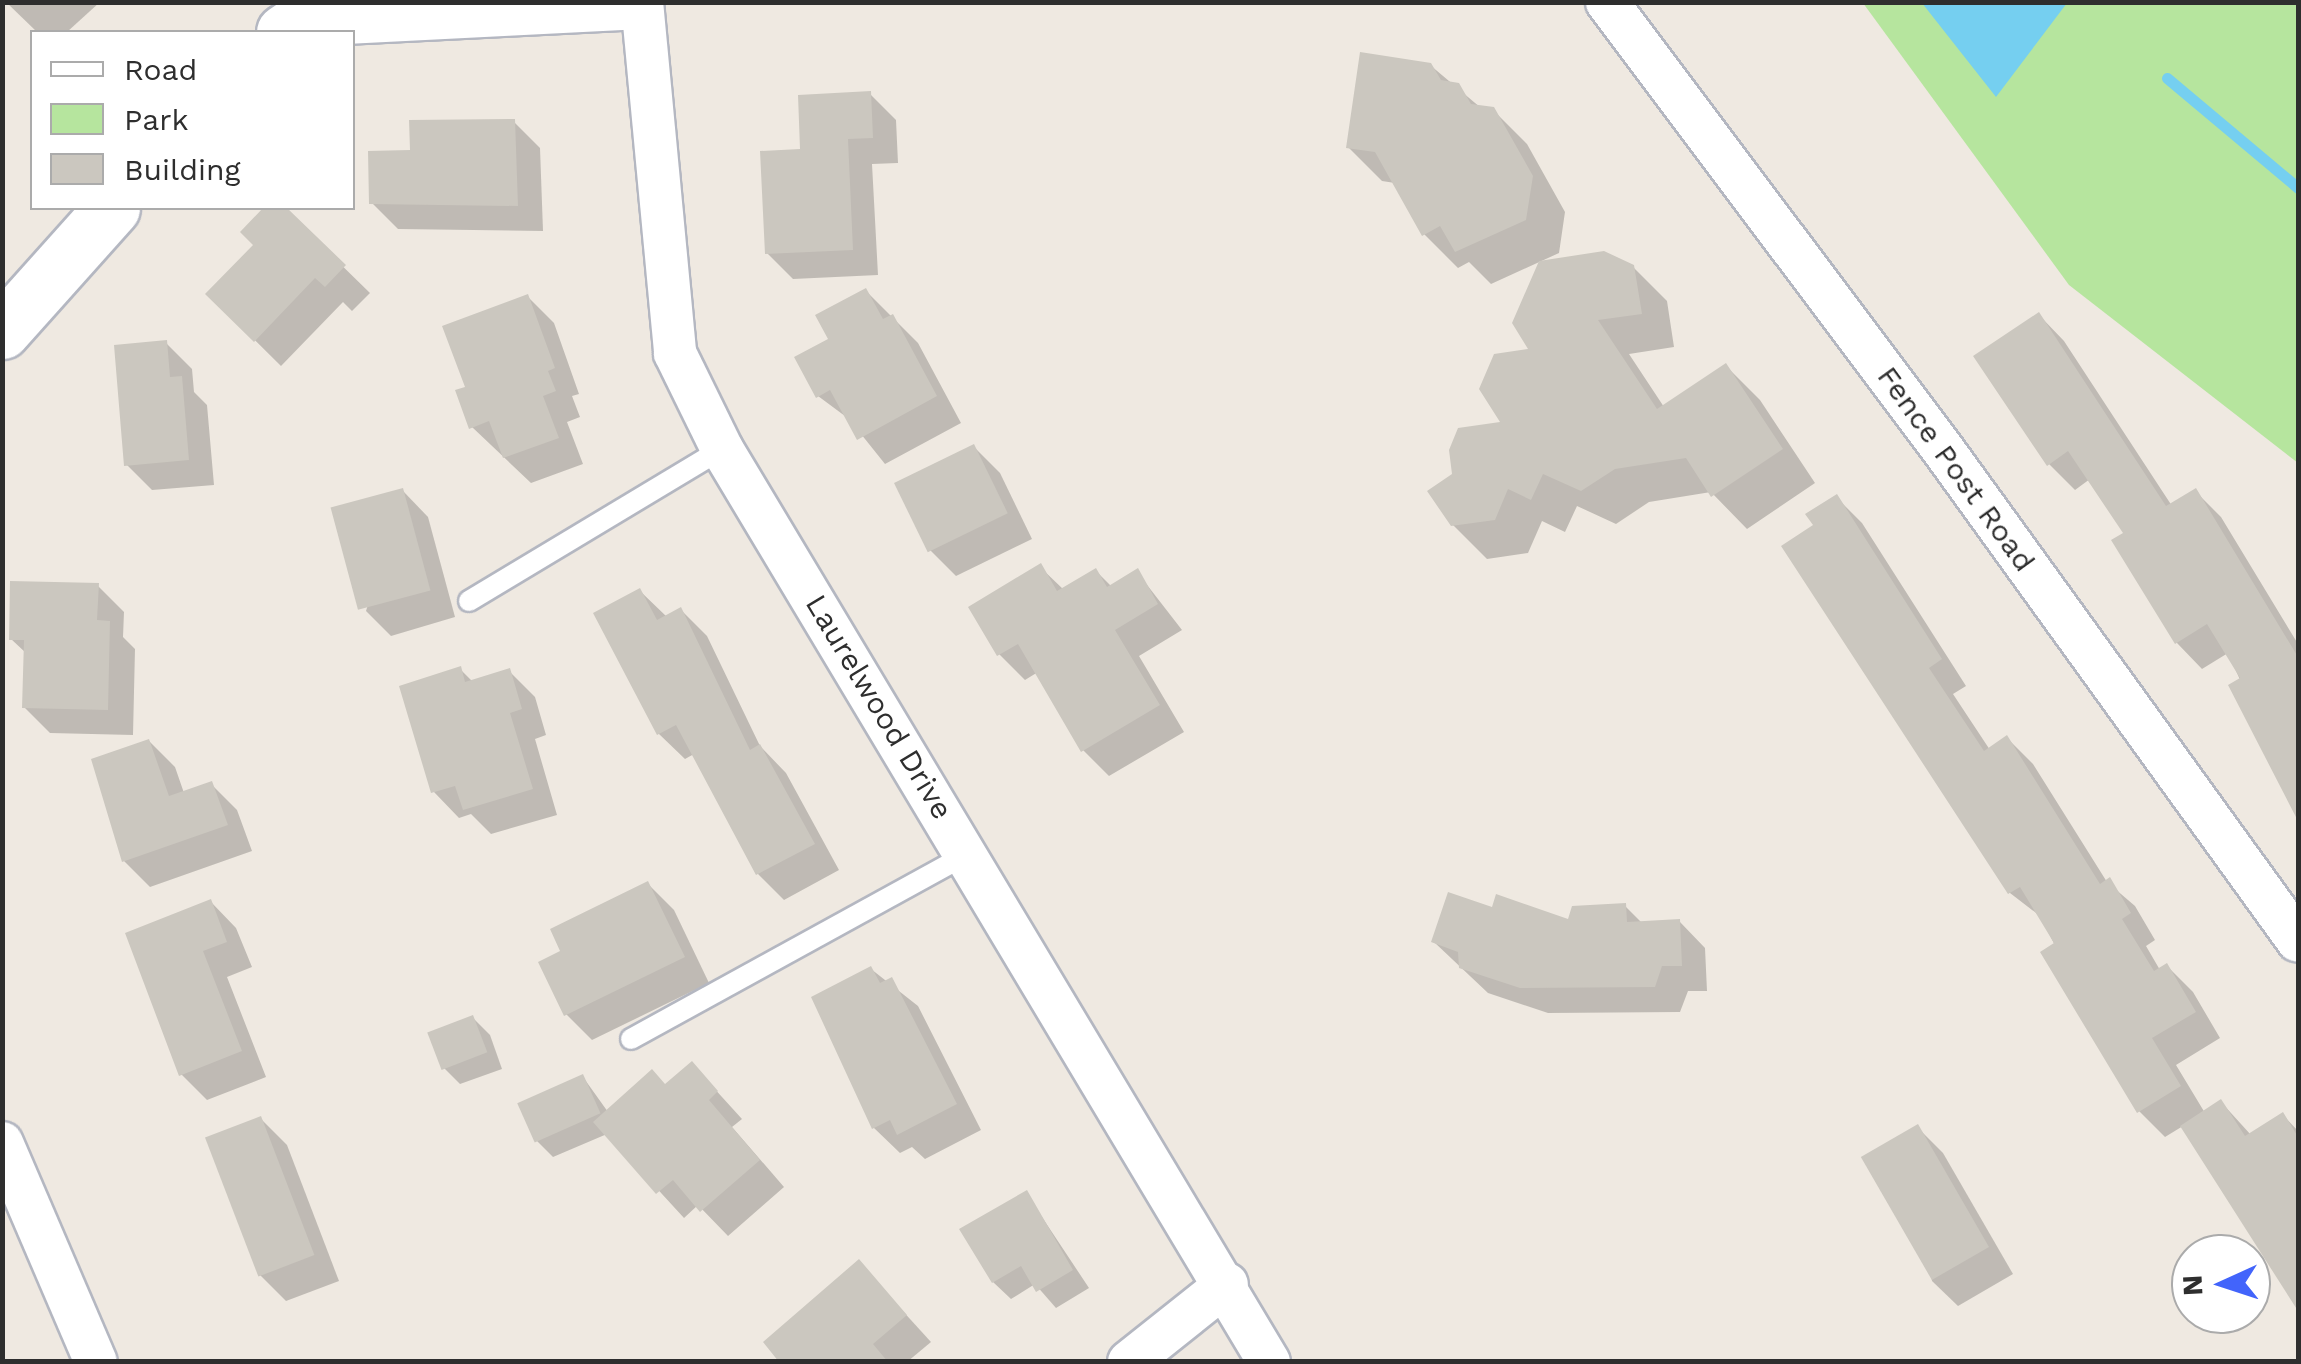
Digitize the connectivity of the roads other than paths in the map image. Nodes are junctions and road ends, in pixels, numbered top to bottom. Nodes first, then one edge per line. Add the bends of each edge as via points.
1 (626, 2) edge
2 (642, 2) edge
3 (1607, 2) edge
4 (287, 30) edge
5 (110, 210) edge
6 (2, 331) edge
7 (722, 449) junction
8 (470, 600) dead end
9 (968, 854) junction
10 (2298, 941) edge
11 (631, 1039) dead end
12 (2, 1142) edge
13 (1227, 1284) junction
14 (96, 1362) edge
15 (1129, 1362) edge
16 (1270, 1362) edge

1 - 4 street via 306,18
2 - 7 street, Laurelwood Drive via 674,352
3 - 10 street, Fence Post Road via 1944,451
5 - 6 street
7 - 8 lane
7 - 9 street, Laurelwood Drive
9 - 11 lane
9 - 13 street, Laurelwood Drive
12 - 14 street
13 - 15 street
13 - 16 street, Laurelwood Drive

